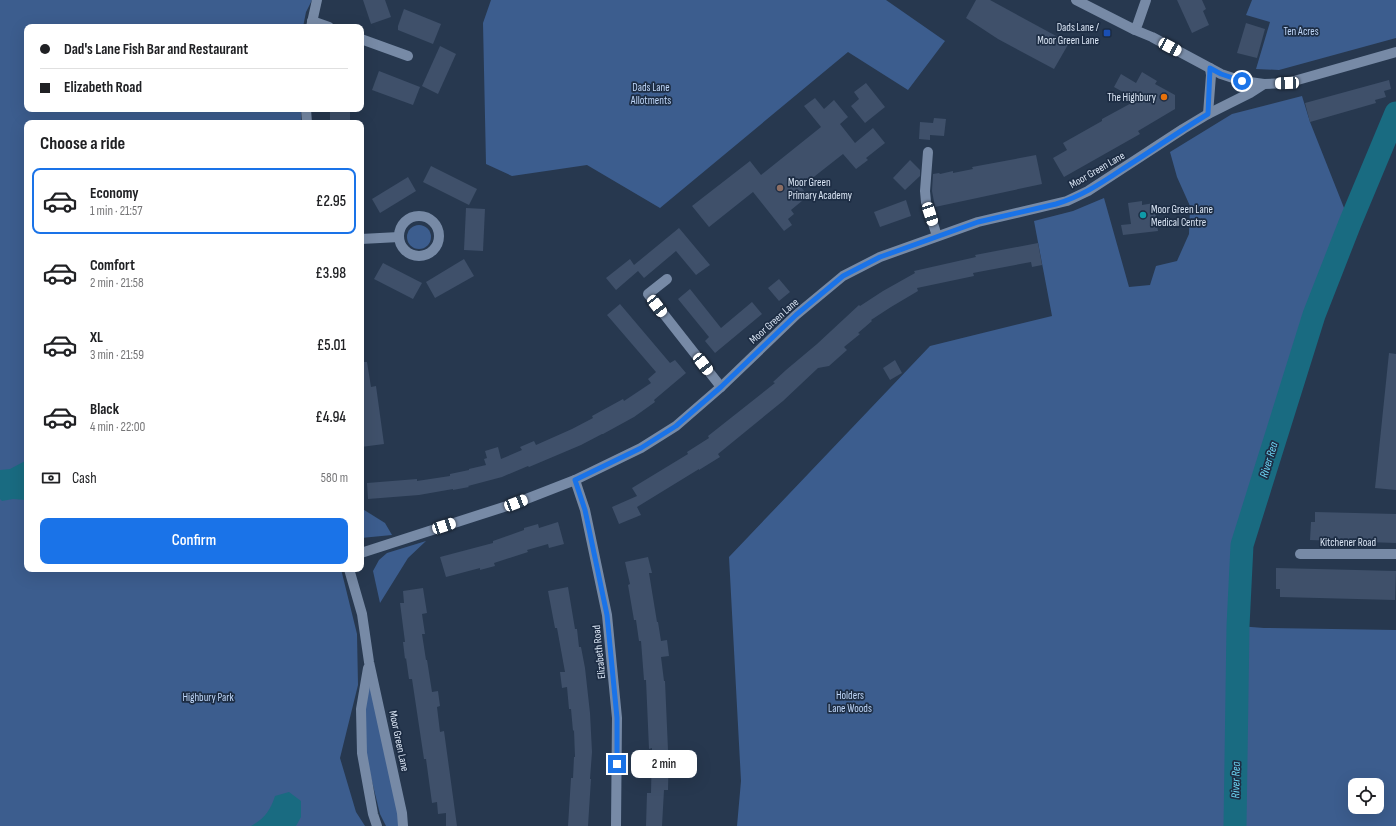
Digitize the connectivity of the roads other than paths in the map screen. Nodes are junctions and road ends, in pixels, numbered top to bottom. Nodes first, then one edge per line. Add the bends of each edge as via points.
1 (317, 0) edge
2 (1076, 0) edge
3 (1146, 0) edge
4 (312, 24) edge
5 (1134, 30) junction
6 (364, 40) edge
7 (1396, 52) edge
8 (408, 56) dead end
9 (1210, 68) junction
10 (1264, 84) junction
11 (1208, 114) junction
12 (928, 152) dead end
13 (937, 236) junction
14 (399, 237) dead end
15 (364, 240) edge
16 (668, 279) dead end
17 (721, 387) junction
18 (575, 480) junction
19 (364, 552) edge
20 (1300, 554) dead end
21 (1396, 554) edge
22 (350, 572) edge
23 (369, 662) junction
24 (377, 826) edge
25 (403, 826) edge
26 (616, 826) edge

1 - 4 street
2 - 5 street
3 - 5 street
5 - 9 street
6 - 8 street
7 - 10 street, Moor Green Lane via 1287,83
9 - 10 street via 1242,81
9 - 11 street
10 - 11 street, Moor Green Lane
11 - 13 street, Moor Green Lane via 1088,191 1067,200 978,222
12 - 13 street via 926,202
13 - 17 street, Moor Green Lane via 880,257 843,276 796,315
14 - 15 street
16 - 17 street via 648,294
17 - 18 street, Moor Green Lane via 676,426 641,448
18 - 19 street, Moor Green Lane via 516,503
18 - 26 street, Elizabeth Road via 585,510 609,629 617,718
20 - 21 street, Kitchener Road
22 - 23 street, Moor Green Lane via 362,614
23 - 24 street, Moor Green Lane via 361,709 362,753
23 - 25 street, Moor Green Lane

